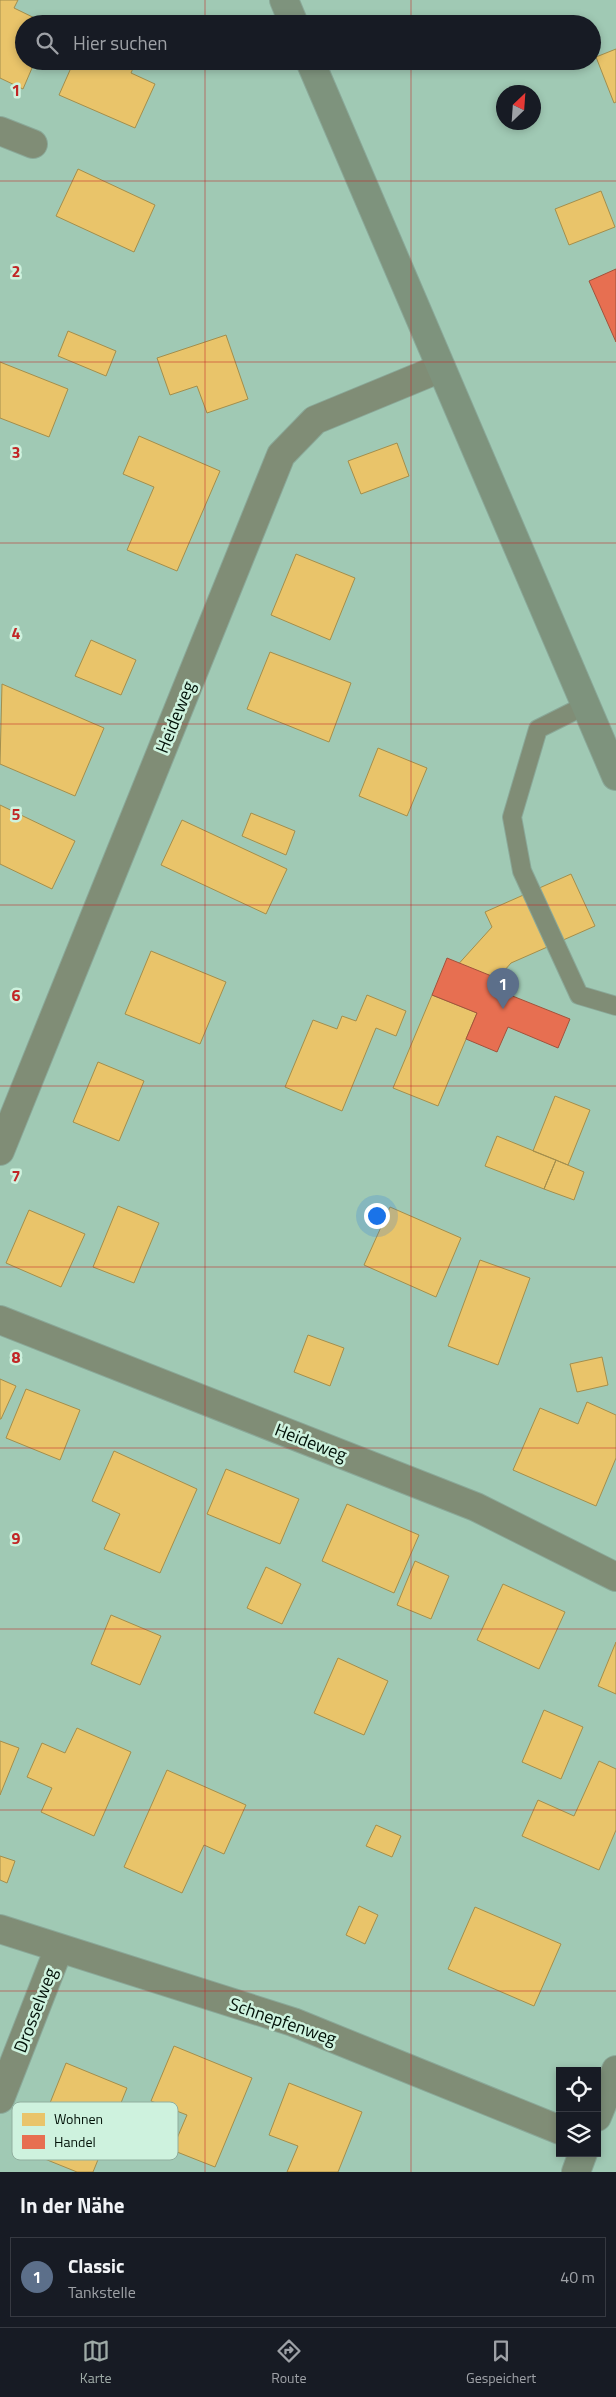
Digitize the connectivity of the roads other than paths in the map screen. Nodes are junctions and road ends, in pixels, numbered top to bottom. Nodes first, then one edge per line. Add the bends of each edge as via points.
1 (284, 0) edge
2 (290, 15) edge
3 (314, 70) edge
4 (0, 131) edge
5 (33, 144) dead end
6 (441, 368) junction
7 (586, 705) junction
8 (616, 776) edge
9 (616, 1006) edge
10 (0, 1151) edge
11 (0, 1320) edge
12 (616, 1577) edge
13 (0, 1930) edge
14 (59, 1948) junction
15 (616, 2070) edge
16 (0, 2099) edge
17 (599, 2112) edge
18 (556, 2128) edge
19 (582, 2157) edge
20 (576, 2172) edge

1 - 2 main road
3 - 6 main road
4 - 5 street
6 - 7 main road
6 - 10 street, Heideweg via 315,420 281,455
7 - 8 main road
7 - 9 lane via 538,730 512,816 522,871 579,995
11 - 12 street, Heideweg via 476,1507
13 - 14 street, Schnepfenweg
14 - 16 street, Drosselweg
14 - 18 street, Schnepfenweg via 293,2022
15 - 17 main road
19 - 20 main road

